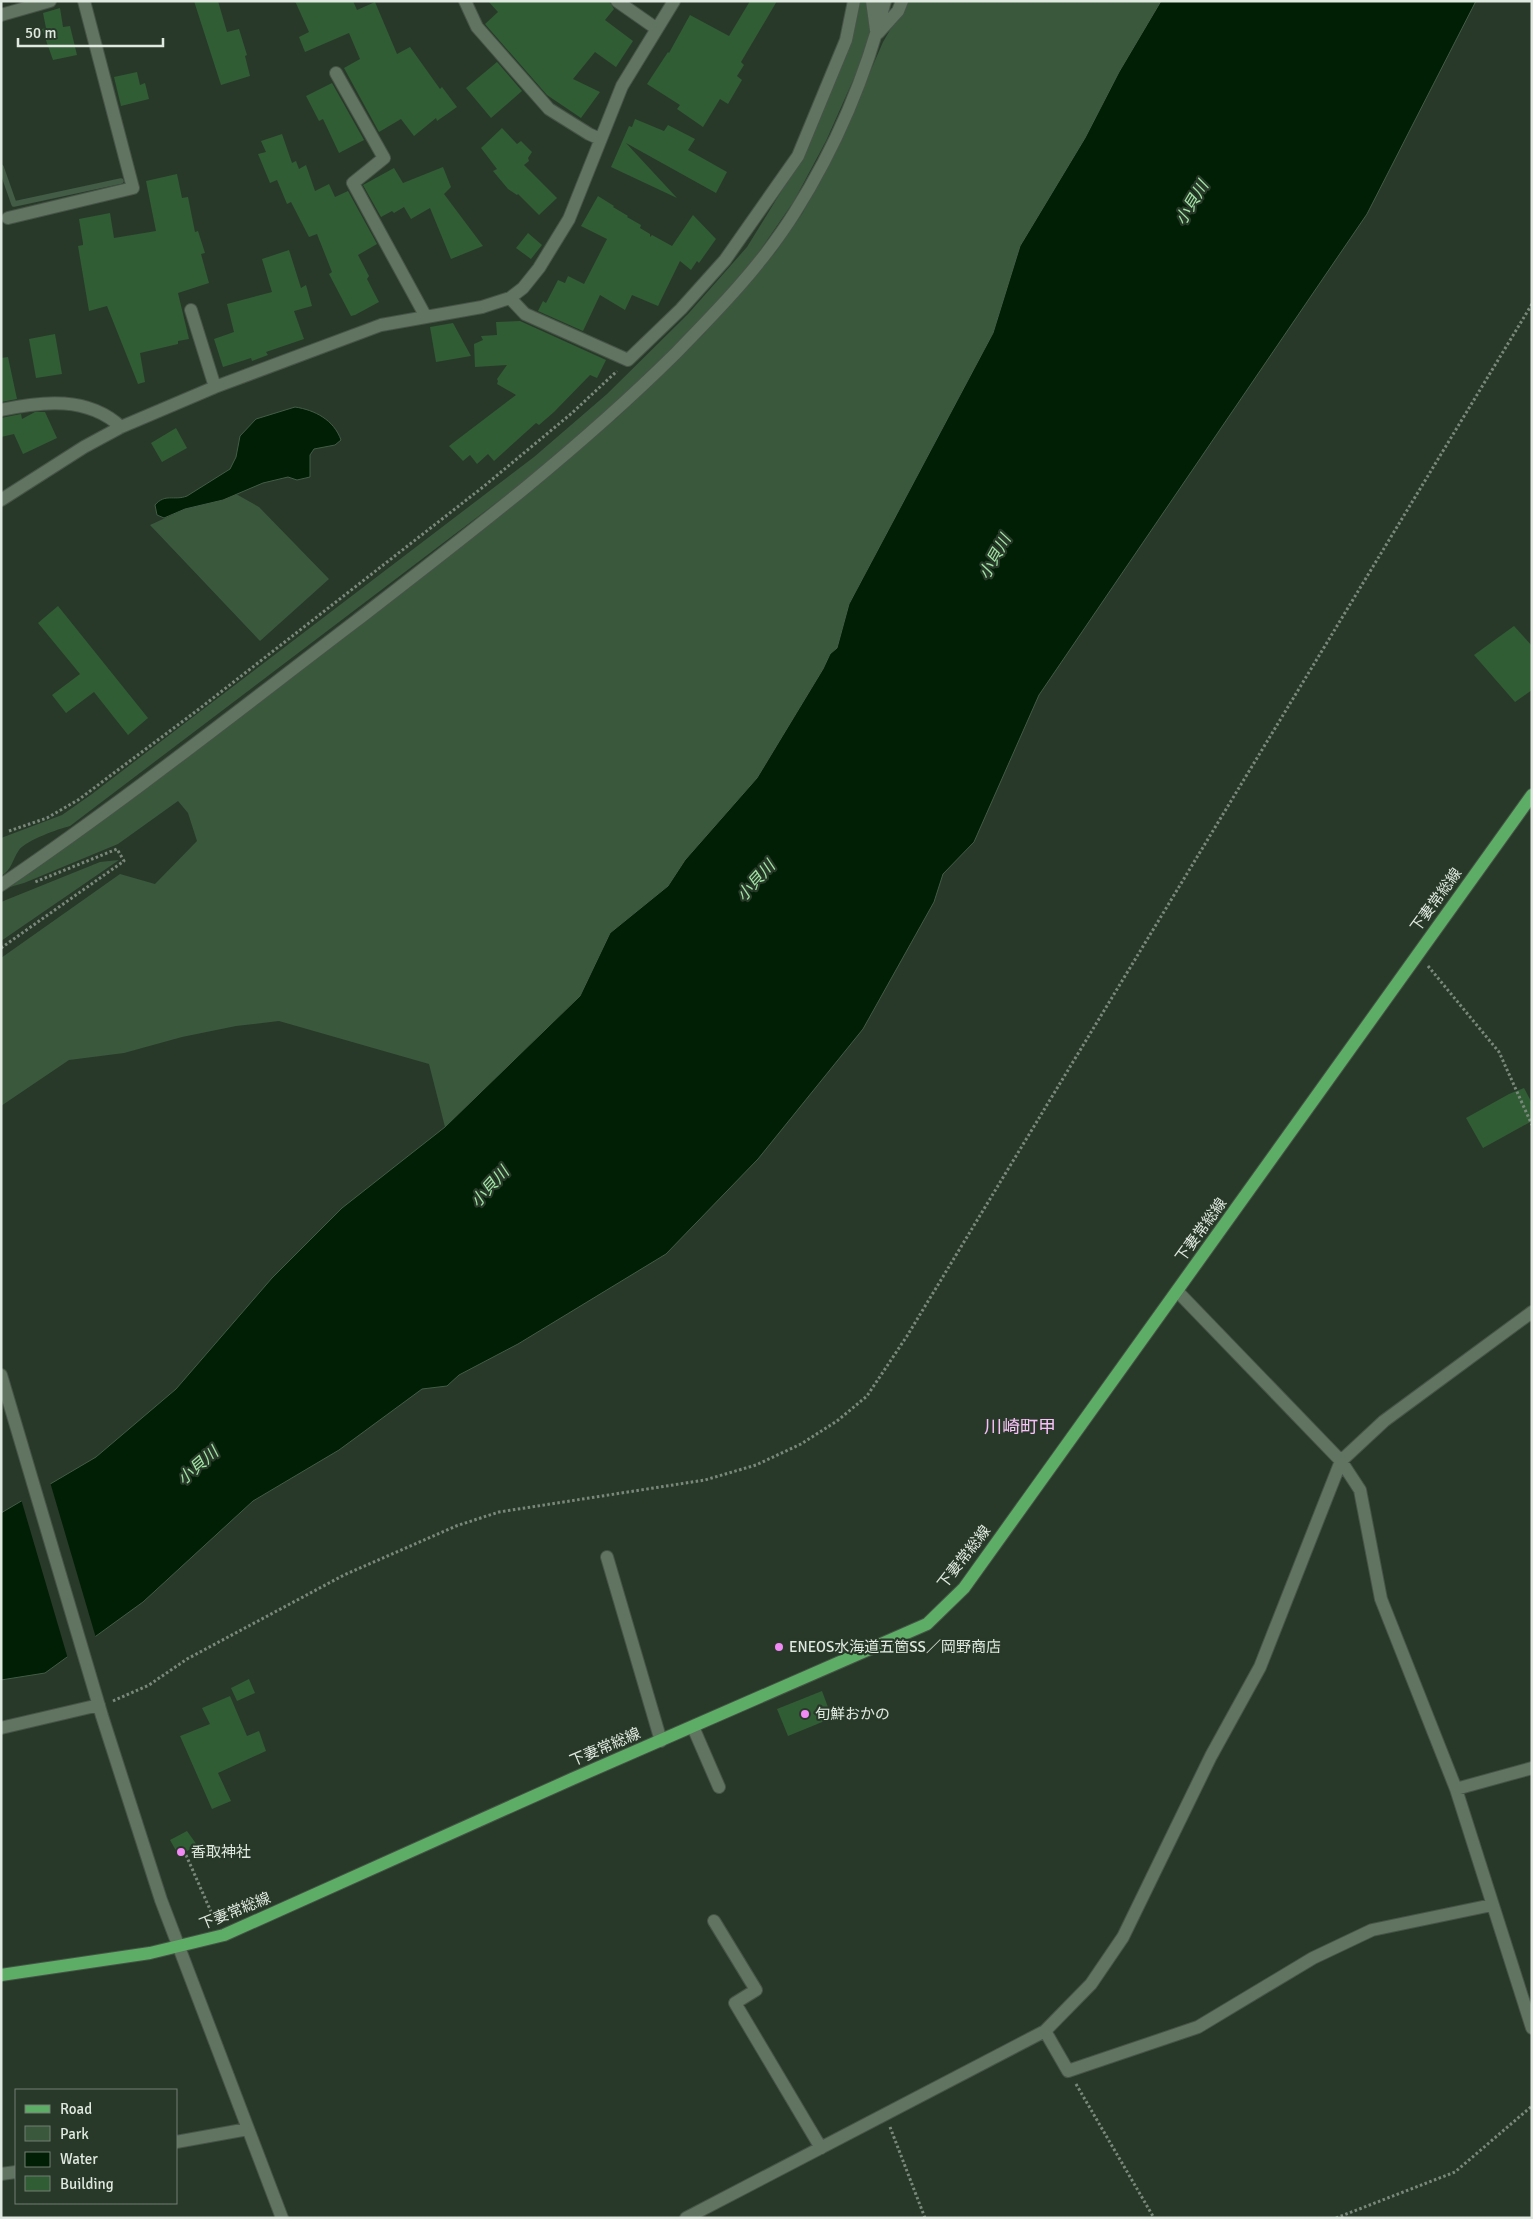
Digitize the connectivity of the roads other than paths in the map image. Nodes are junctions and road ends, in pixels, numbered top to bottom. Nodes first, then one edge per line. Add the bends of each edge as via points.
1 (50, 1) edge
2 (84, 1) edge
3 (465, 1) edge
4 (617, 1) edge
5 (674, 1) edge
6 (854, 1) edge
7 (872, 1) edge
8 (885, 1) edge
9 (902, 1) edge
10 (1, 16) edge
11 (657, 29) junction
12 (876, 35) junction
13 (336, 73) dead end
14 (600, 139) junction
15 (8, 218) dead end
16 (510, 298) junction
17 (191, 310) dead end
18 (426, 317) junction
19 (215, 387) junction
20 (1, 410) edge
21 (121, 427) junction
22 (1, 500) edge
23 (1532, 795) edge
24 (1, 885) edge
25 (1177, 1291) junction
26 (1532, 1312) edge
27 (1, 1375) edge
28 (1342, 1461) junction
29 (608, 1557) dead end
30 (99, 1705) junction
31 (693, 1727) junction
32 (1, 1728) edge
33 (660, 1741) junction
34 (1532, 1768) edge
35 (719, 1787) dead end
36 (1456, 1790) junction
37 (1492, 1905) junction
38 (714, 1921) dead end
39 (179, 1948) junction
40 (1, 1975) edge
41 (1532, 2028) edge
42 (1045, 2031) junction
43 (248, 2129) junction
44 (178, 2142) edge
45 (822, 2148) junction
46 (15, 2172) edge
47 (1, 2174) edge
48 (282, 2218) edge
49 (686, 2218) edge

1 - 10 street
2 - 15 street via 133,188
3 - 14 street via 477,26 549,109
4 - 11 street
5 - 11 street
6 - 16 street via 846,40 798,156 725,260 681,309 628,360 525,314
7 - 12 street
8 - 12 street
9 - 12 street via 898,11
11 - 14 street via 622,86
12 - 24 street via 850,108 794,215 754,270 640,389 512,499 432,562 88,825
13 - 18 street via 384,158 353,183
14 - 16 street via 569,219 539,268
16 - 18 street via 498,304
17 - 19 street
18 - 19 street via 381,325
19 - 21 street
20 - 21 street via 62,402 95,409
21 - 22 street
23 - 25 main road, 下妻常総線
25 - 28 street
25 - 31 main road, 下妻常総線 via 964,1588 927,1624
26 - 28 street via 1384,1420
27 - 30 street
28 - 36 street via 1360,1490 1381,1599
28 - 42 street via 1260,1667 1210,1756 1123,1937 1091,1984
29 - 33 street
30 - 32 street
30 - 39 street
31 - 33 main road, 下妻常総線
31 - 35 street
33 - 39 main road, 下妻常総線 via 222,1936
34 - 36 street
36 - 37 street
37 - 41 street
37 - 42 street via 1372,1930 1313,1958 1198,2027 1068,2071
38 - 45 street via 756,1990 735,2003
39 - 40 main road, 下妻常総線
39 - 43 street
42 - 45 street
43 - 44 street
43 - 48 street
45 - 49 street
46 - 47 street

